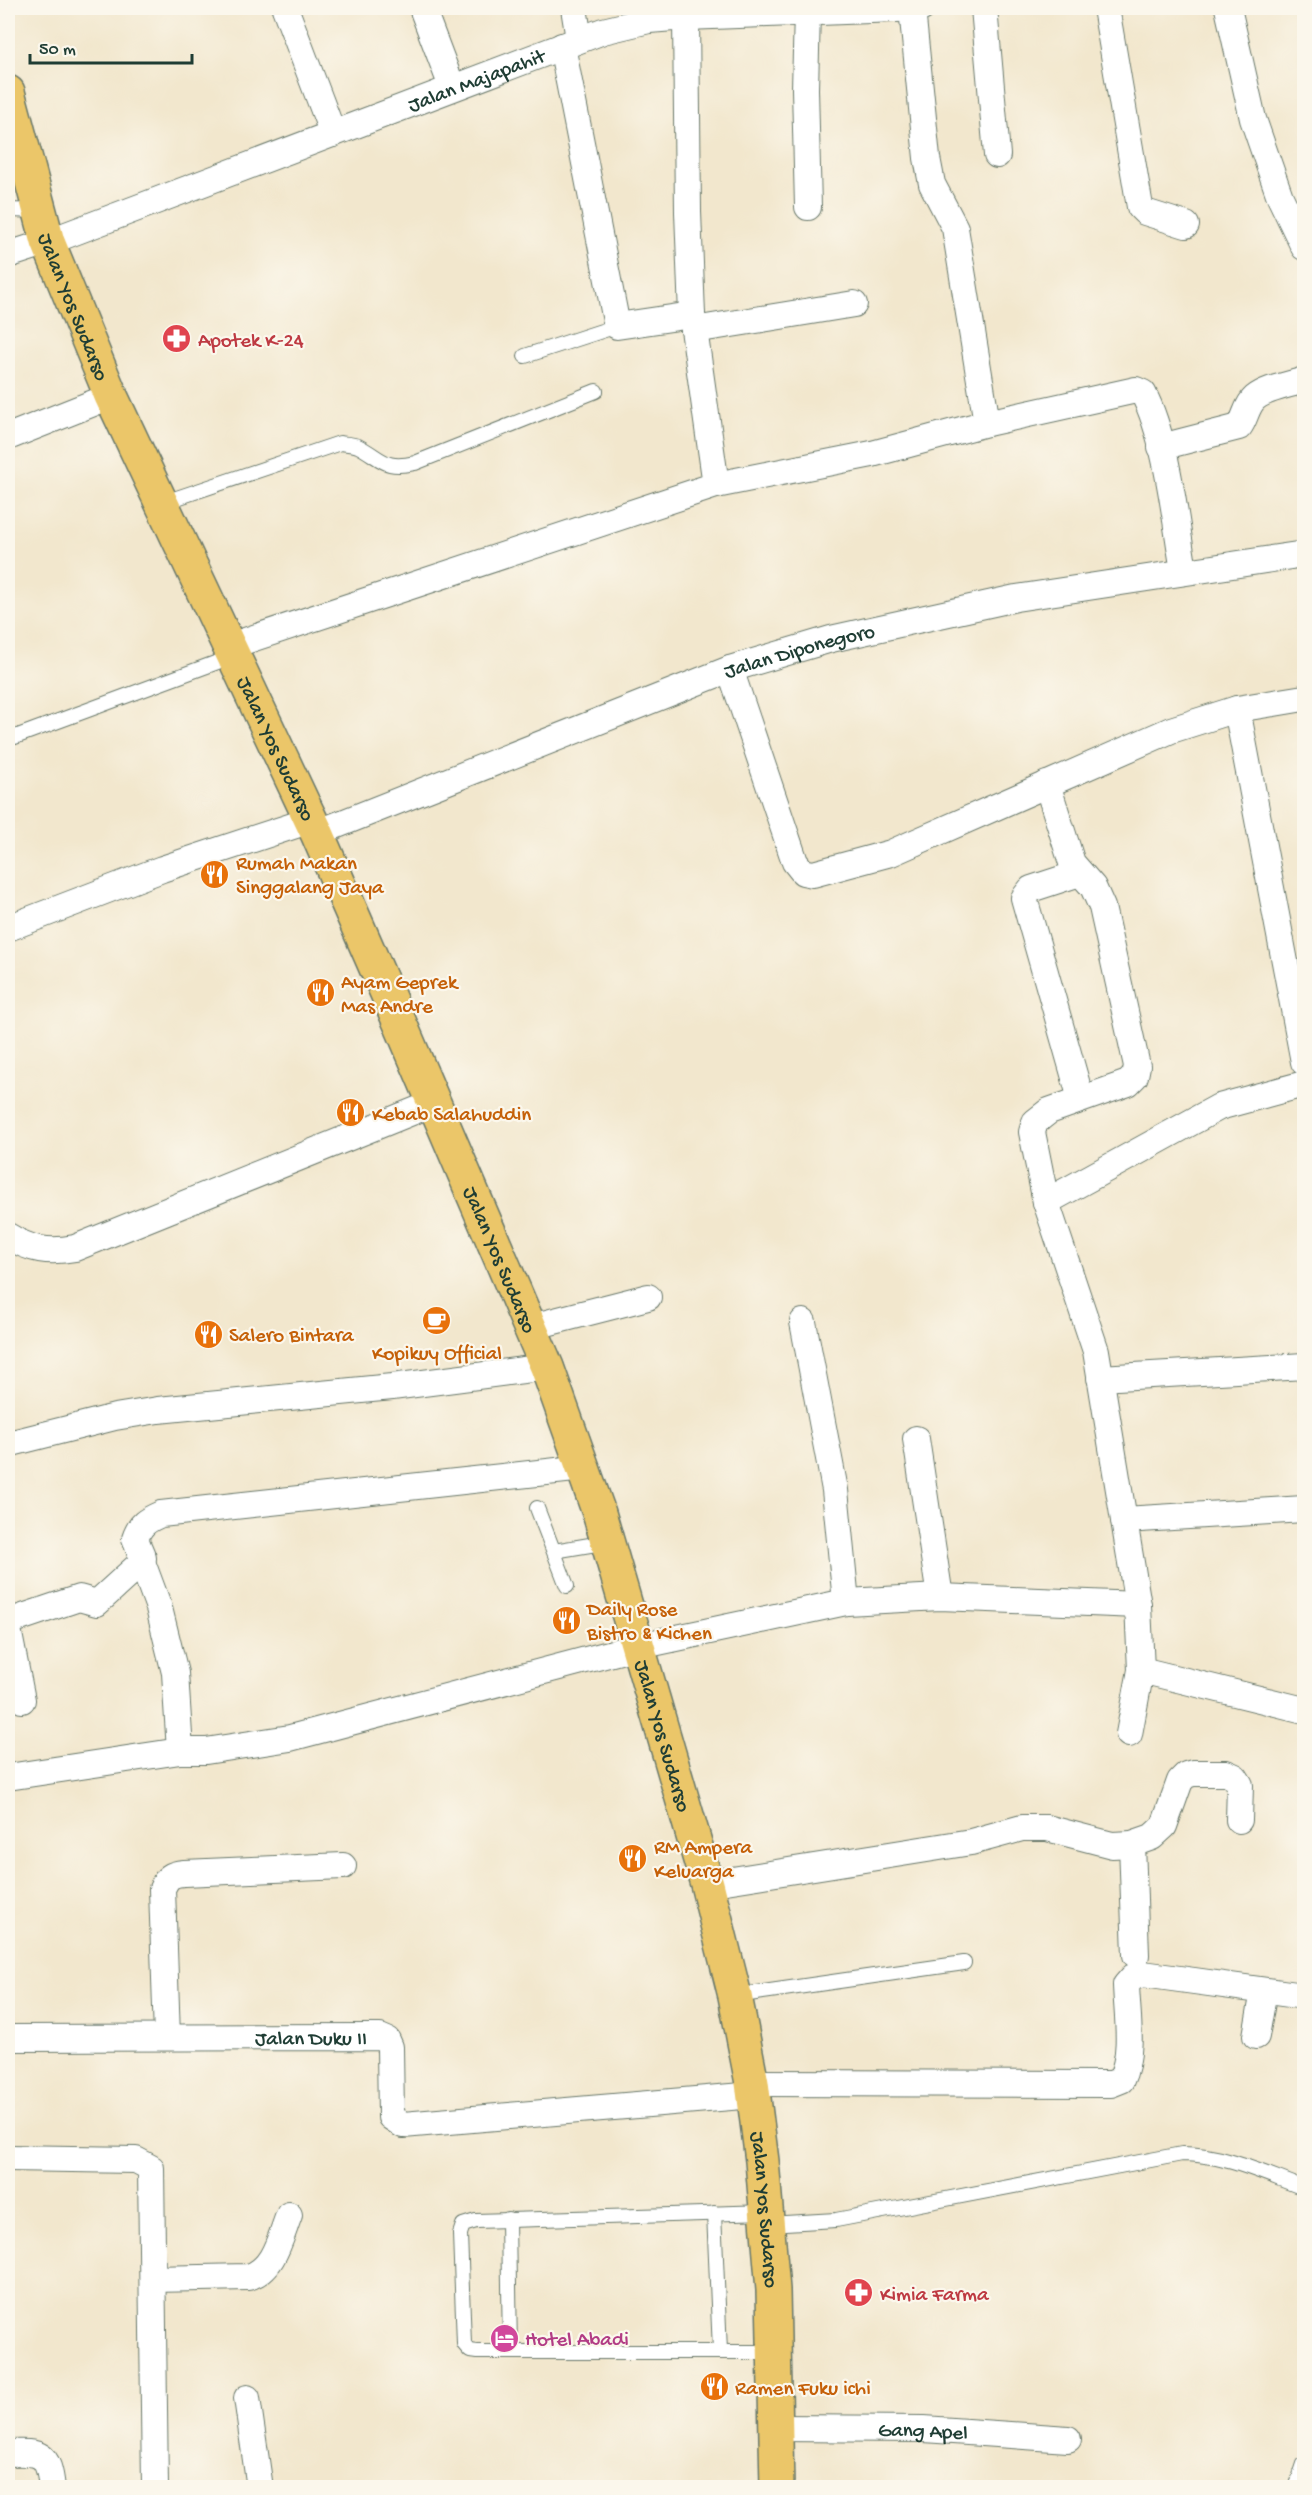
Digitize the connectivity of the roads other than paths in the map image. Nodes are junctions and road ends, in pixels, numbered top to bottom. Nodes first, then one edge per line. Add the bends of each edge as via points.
1 (285, 8) edge
2 (422, 8) edge
3 (574, 8) edge
4 (917, 8) edge
5 (984, 8) edge
6 (1106, 8) edge
7 (1228, 8) edge
8 (807, 12) junction
9 (686, 16) junction
10 (571, 43) junction
11 (452, 87) junction
12 (8, 92) edge
13 (333, 134) junction
14 (997, 155) dead end
15 (808, 207) dead end
16 (8, 210) edge
17 (40, 211) junction
18 (1186, 225) dead end
19 (48, 242) junction
20 (1305, 247) edge
21 (8, 255) edge
22 (854, 304) dead end
23 (693, 322) junction
24 (618, 326) junction
25 (525, 356) dead end
26 (1305, 380) edge
27 (596, 391) dead end
28 (111, 396) junction
29 (987, 423) junction
30 (8, 437) edge
31 (1161, 447) junction
32 (716, 485) junction
33 (162, 503) junction
34 (1305, 554) edge
35 (1184, 571) junction
36 (232, 651) junction
37 (730, 669) junction
38 (1305, 698) edge
39 (1237, 709) junction
40 (15, 737) dead end
41 (1047, 784) junction
42 (314, 826) junction
43 (1080, 873) junction
44 (8, 928) edge
45 (1305, 1062) edge
46 (1305, 1084) edge
47 (1082, 1099) junction
48 (434, 1103) junction
49 (1046, 1202) junction
50 (8, 1236) edge
51 (648, 1297) dead end
52 (803, 1322) dead end
53 (531, 1328) junction
54 (1305, 1366) edge
55 (547, 1367) junction
56 (1100, 1378) junction
57 (916, 1439) dead end
58 (8, 1444) edge
59 (584, 1468) junction
60 (537, 1508) dead end
61 (1305, 1509) edge
62 (1124, 1520) junction
63 (608, 1542) junction
64 (554, 1551) junction
65 (142, 1562) junction
66 (567, 1586) dead end
67 (940, 1598) junction
68 (846, 1602) junction
69 (1138, 1605) junction
70 (8, 1622) edge
71 (8, 1629) edge
72 (639, 1646) junction
73 (1141, 1670) junction
74 (22, 1700) dead end
75 (1305, 1710) edge
76 (1129, 1734) dead end
77 (180, 1751) junction
78 (8, 1777) edge
79 (1239, 1820) dead end
80 (1132, 1844) junction
81 (343, 1866) dead end
82 (706, 1884) junction
83 (1136, 1955) dead end
84 (964, 1963) dead end
85 (1264, 1991) junction
86 (735, 1996) junction
87 (1305, 1996) edge
88 (1256, 2036) dead end
89 (168, 2037) junction
90 (8, 2038) edge
91 (753, 2089) junction
92 (8, 2158) edge
93 (1305, 2188) edge
94 (714, 2213) junction
95 (289, 2215) dead end
96 (768, 2218) junction
97 (508, 2219) junction
98 (153, 2279) junction
99 (720, 2351) junction
100 (510, 2352) junction
101 (774, 2352) junction
102 (247, 2398) dead end
103 (776, 2428) junction
104 (1068, 2439) dead end
105 (8, 2452) edge
106 (1305, 2464) edge
107 (52, 2487) edge
108 (155, 2487) edge
109 (260, 2487) edge
110 (777, 2487) edge
111 (1296, 2487) edge

1 - 13 street
2 - 11 street
3 - 10 street
4 - 8 street, Jalan Majapahit
4 - 29 street via 927,158 932,184 955,228
5 - 14 street
6 - 18 street via 1140,207 1145,213
7 - 20 street via 1253,119 1280,197
8 - 9 street, Jalan Majapahit
8 - 15 street
9 - 10 street, Jalan Majapahit via 626,25
9 - 23 street
10 - 11 street, Jalan Majapahit
10 - 24 street
11 - 13 street, Jalan Majapahit
12 - 17 highway, Jalan Yos Sudarso
13 - 19 street, Jalan Majapahit
16 - 17 lane
17 - 19 highway, Jalan Yos Sudarso
19 - 21 street, Jalan Majapahit
19 - 28 highway, Jalan Yos Sudarso
22 - 23 street
23 - 24 street
23 - 32 street
24 - 25 lane
26 - 31 street via 1256,397 1239,427
27 - 33 lane via 415,463 398,467 384,464 357,445 340,443
28 - 30 street
28 - 33 highway, Jalan Yos Sudarso
29 - 31 street via 1136,390 1148,401
29 - 32 street via 872,453
31 - 35 street
32 - 36 street
33 - 36 highway, Jalan Yos Sudarso
34 - 35 street, Jalan Diponegoro
35 - 37 street, Jalan Diponegoro via 920,618
36 - 40 lane
36 - 42 highway, Jalan Yos Sudarso
37 - 41 street via 795,862 803,872 813,874 891,853
37 - 42 street, Jalan Diponegoro
38 - 39 street
39 - 41 street via 1171,729
39 - 45 street
41 - 43 street via 1068,852
42 - 44 street, Jalan Diponegoro via 162,869
42 - 48 highway, Jalan Yos Sudarso
43 - 47 street via 1031,889 1024,898
43 - 47 street via 1093,887 1102,907 1137,1066 1128,1083
46 - 49 street via 1218,1107
47 - 49 street via 1049,1111 1035,1122 1033,1141
48 - 50 street via 75,1248 39,1250
48 - 53 highway, Jalan Yos Sudarso
49 - 56 street via 1090,1328
51 - 53 street
52 - 68 street via 835,1490
53 - 55 highway, Jalan Yos Sudarso
54 - 56 street
55 - 58 street via 158,1410
55 - 59 highway, Jalan Yos Sudarso
56 - 62 street
57 - 67 street
59 - 63 highway, Jalan Yos Sudarso
59 - 65 street via 161,1514 145,1521 138,1530 135,1539
60 - 64 lane
61 - 62 street
62 - 69 street
63 - 64 lane
63 - 72 highway, Jalan Yos Sudarso
64 - 66 lane
65 - 70 street via 97,1603 79,1598
65 - 77 street via 176,1673
67 - 68 street
67 - 69 street
68 - 72 street
69 - 73 street
71 - 74 street
72 - 77 street via 290,1738 207,1751
72 - 82 highway, Jalan Yos Sudarso
73 - 75 street
73 - 76 street
77 - 78 street
79 - 80 street via 1240,1785 1235,1777 1226,1773 1192,1773 1180,1782 1164,1826 1152,1837
80 - 82 street via 1112,1845 1047,1827 1022,1828 971,1842
80 - 83 street
81 - 89 street via 184,1873 166,1879 162,1889
82 - 86 highway, Jalan Yos Sudarso
84 - 86 lane
85 - 87 street
85 - 88 street
85 - 91 street via 1143,1974 1133,1977 1126,1985 1127,2067 1121,2080 1111,2084
86 - 91 highway, Jalan Yos Sudarso
89 - 90 street, Jalan Duku II
89 - 91 street, Jalan Duku II via 380,2037 390,2047 391,2116 403,2125
91 - 96 highway, Jalan Yos Sudarso
92 - 98 street via 136,2160 151,2168
93 - 96 lane via 1235,2163 1200,2154 1182,2154 836,2220
94 - 96 lane
94 - 97 lane
94 - 99 lane
95 - 98 street via 267,2266 258,2275
96 - 101 highway, Jalan Yos Sudarso
97 - 100 lane
97 - 100 lane via 476,2221 464,2225 460,2234 464,2344 470,2351
98 - 108 street
99 - 100 lane
99 - 101 lane
101 - 103 highway, Jalan Yos Sudarso
102 - 109 street
103 - 104 street, Gang Apel via 924,2429
103 - 110 highway, Jalan Yos Sudarso
105 - 107 street via 40,2456 50,2467
106 - 111 lane

